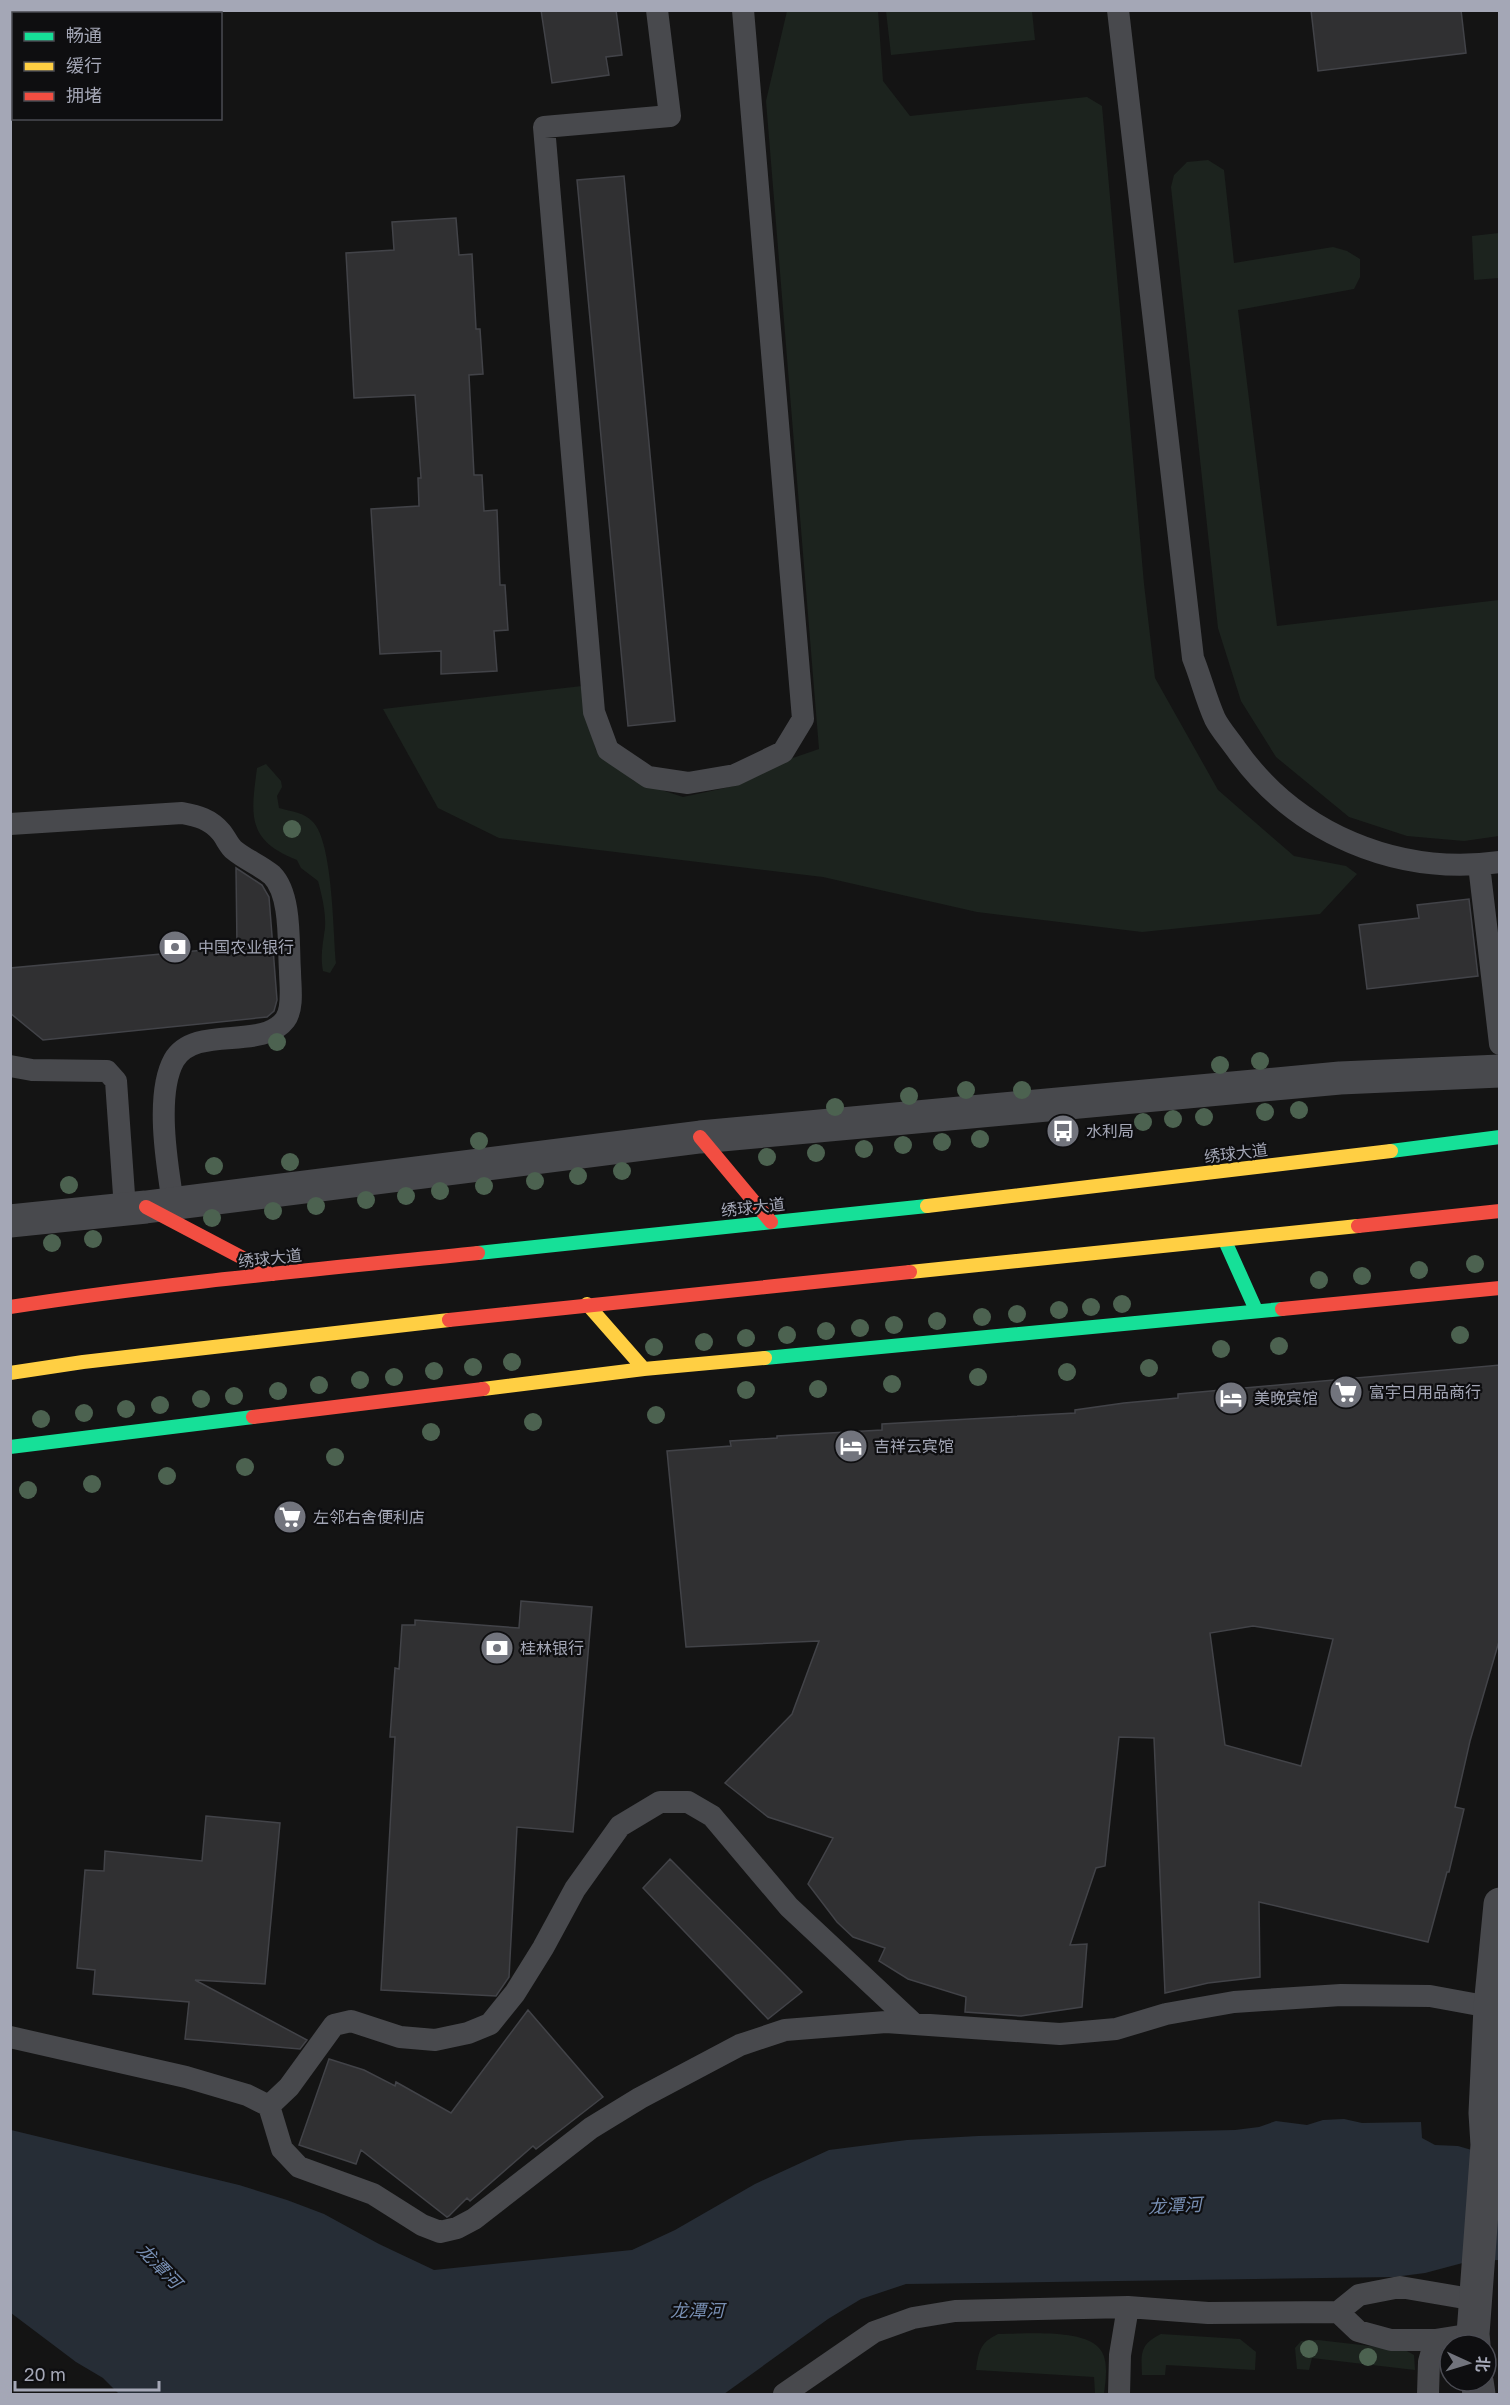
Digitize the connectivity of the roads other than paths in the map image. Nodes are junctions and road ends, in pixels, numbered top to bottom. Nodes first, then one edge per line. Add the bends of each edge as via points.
1 (657, 10) edge
2 (743, 10) edge
3 (1118, 10) edge
4 (10, 824) edge
5 (1489, 863) edge
6 (1500, 1044) edge
7 (10, 1066) edge
8 (1500, 1071) edge
9 (700, 1137) junction
10 (1500, 1137) edge
11 (148, 1206) junction
12 (1500, 1211) edge
13 (10, 1221) edge
14 (771, 1222) junction
15 (1225, 1241) junction
16 (273, 1274) junction
17 (1500, 1288) edge
18 (587, 1304) junction
19 (10, 1307) edge
20 (1256, 1310) junction
21 (644, 1369) junction
22 (10, 1373) edge
23 (10, 1447) edge
24 (1500, 1904) edge
25 (1490, 2007) junction
26 (913, 2023) junction
27 (10, 2037) edge
28 (268, 2106) junction
29 (1490, 2126) edge
30 (1477, 2291) junction
31 (1128, 2307) junction
32 (1338, 2312) junction
33 (1474, 2333) edge
34 (1435, 2340) junction
35 (1438, 2340) edge
36 (784, 2394) edge
37 (1119, 2394) edge
38 (1428, 2394) edge

1 - 2 lane via 670,116 544,126 594,712 608,750 648,777 688,783 735,775 783,752 802,719
3 - 5 lane via 1193,658 1215,720 1253,774 1286,804 1332,834 1384,855 1444,865
4 - 11 lane via 182,813 204,817 233,850 256,862 274,878 286,900 291,997 286,1020 271,1032 188,1046 175,1058 166,1080 165,1153
5 - 6 lane
7 - 11 lane via 107,1071 116,1081
8 - 9 street via 1340,1078
9 - 11 street
9 - 14 main road
10 - 14 main road, 绣球大道 via 1039,1194
11 - 13 street
11 - 16 main road
12 - 15 main road
14 - 16 main road, 绣球大道
15 - 18 main road
15 - 20 main road
16 - 19 main road, 绣球大道
17 - 20 main road
18 - 21 main road
18 - 22 main road
20 - 21 main road
21 - 23 main road
24 - 25 street
25 - 26 lane via 1430,1996 1341,1995 1234,2002 1116,2028 1060,2034
25 - 29 street
26 - 28 lane via 785,2030 740,2045 591,2128 474,2219 457,2229 440,2232 373,2194 299,2167 282,2149
26 - 28 lane via 789,1907 712,1816 688,1802 660,1802 620,1826 607,1842 574,1889 515,1993 490,2024 435,2040 400,2037 351,2021 334,2025 289,2087
27 - 28 lane via 186,2077 247,2095
29 - 30 street
30 - 32 lane via 1400,2287 1359,2295
30 - 33 street
31 - 32 lane via 1208,2313
31 - 36 lane via 955,2311 913,2318 874,2332
31 - 37 lane via 1120,2355
32 - 34 lane via 1358,2331 1391,2340
34 - 35 lane
34 - 38 lane via 1429,2362

